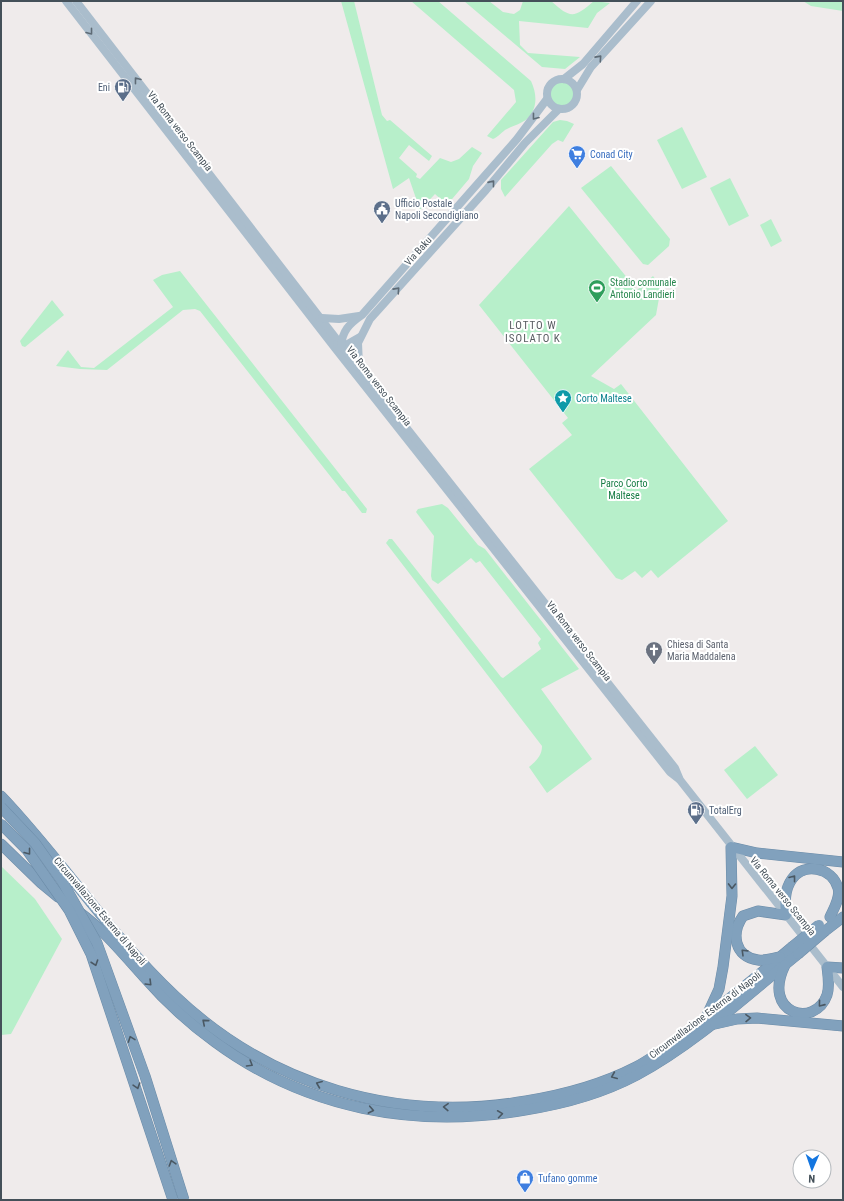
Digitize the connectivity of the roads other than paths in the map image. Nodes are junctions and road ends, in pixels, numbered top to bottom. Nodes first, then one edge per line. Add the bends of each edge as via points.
1 (66, 1) edge
2 (76, 1) edge
3 (637, 1) edge
4 (651, 1) edge
5 (564, 79) junction
6 (577, 90) junction
7 (547, 99) junction
8 (559, 109) junction
9 (160, 116) junction
10 (362, 315) junction
11 (322, 318) junction
12 (360, 337) junction
13 (337, 347) junction
14 (359, 366) junction
15 (680, 780) junction
16 (1, 796) edge
17 (1, 807) edge
18 (1, 824) edge
19 (1, 844) edge
20 (731, 847) junction
21 (843, 862) edge
22 (843, 906) edge
23 (786, 915) junction
24 (843, 917) edge
25 (830, 924) edge
26 (783, 960) junction
27 (827, 967) junction
28 (843, 968) edge
29 (843, 987) edge
30 (708, 1021) junction
31 (843, 1026) edge
32 (173, 1200) edge
33 (184, 1200) edge

1 -> 9 main road, Via Roma verso Scampia
9 -> 2 main road, Via Roma verso Scampia
3 - 5 main road via 583,64
6 -> 4 main road via 591,67
5 - 6 main road via 572,82
5 - 7 main road via 551,83
6 - 8 main road via 573,104
7 - 8 main road
7 -> 10 main road, Via Baku via 517,139
12 -> 8 main road, Via Baku via 370,319
9 - 11 main road, Via Roma verso Scampia
9 - 13 main road, Via Roma verso Scampia
10 - 11 main road via 339,319
10 - 13 main road, Via Baku via 350,323
11 - 13 main road, Via Roma verso Scampia
12 - 13 main road via 352,343
12 - 14 main road, Via Baku via 357,351
13 - 14 main road, Via Roma verso Scampia
13 - 15 main road, Via Roma verso Scampia via 670,772
14 - 15 main road, Via Roma verso Scampia via 675,768
15 - 20 main road, Via Roma verso Scampia
30 -> 16 highway, Circumvallazione Esterna di Napoli via 635,1067 589,1087 506,1104 454,1108 414,1106 363,1098 323,1086 271,1064 208,1026 175,996 114,931
33 -> 17 highway, bridge via 145,1076 97,943 62,881 35,843
18 -> 32 highway, bridge via 27,850 69,910 92,954
19 -> 30 highway, Circumvallazione Esterna di Napoli via 41,883 104,933 145,979 201,1032 274,1077 350,1106 397,1115 445,1117 498,1114 542,1107 588,1095 636,1075 661,1061
20 - 21 highway via 757,853
20 - 23 main road, Via Roma verso Scampia
20 -> 30 highway via 732,896 723,967 719,989
22 - 25 highway, Circumvallazione Esterna di Napoli
23 -> 25 highway via 785,897 788,886 800,871 811,868 821,870 834,880 838,888
26 -> 23 highway via 750,958 738,946 736,930 743,916 750,913
23 - 27 main road, Via Roma verso Scampia
24 - 25 highway, Circumvallazione Esterna di Napoli
25 - 26 highway, Circumvallazione Esterna di Napoli, bridge
27 -> 26 highway via 828,994 816,1010 802,1014 787,1008 779,995
26 - 30 highway, Circumvallazione Esterna di Napoli
27 - 28 highway
27 - 29 main road, Via Roma verso Scampia
30 -> 31 highway via 757,1018

